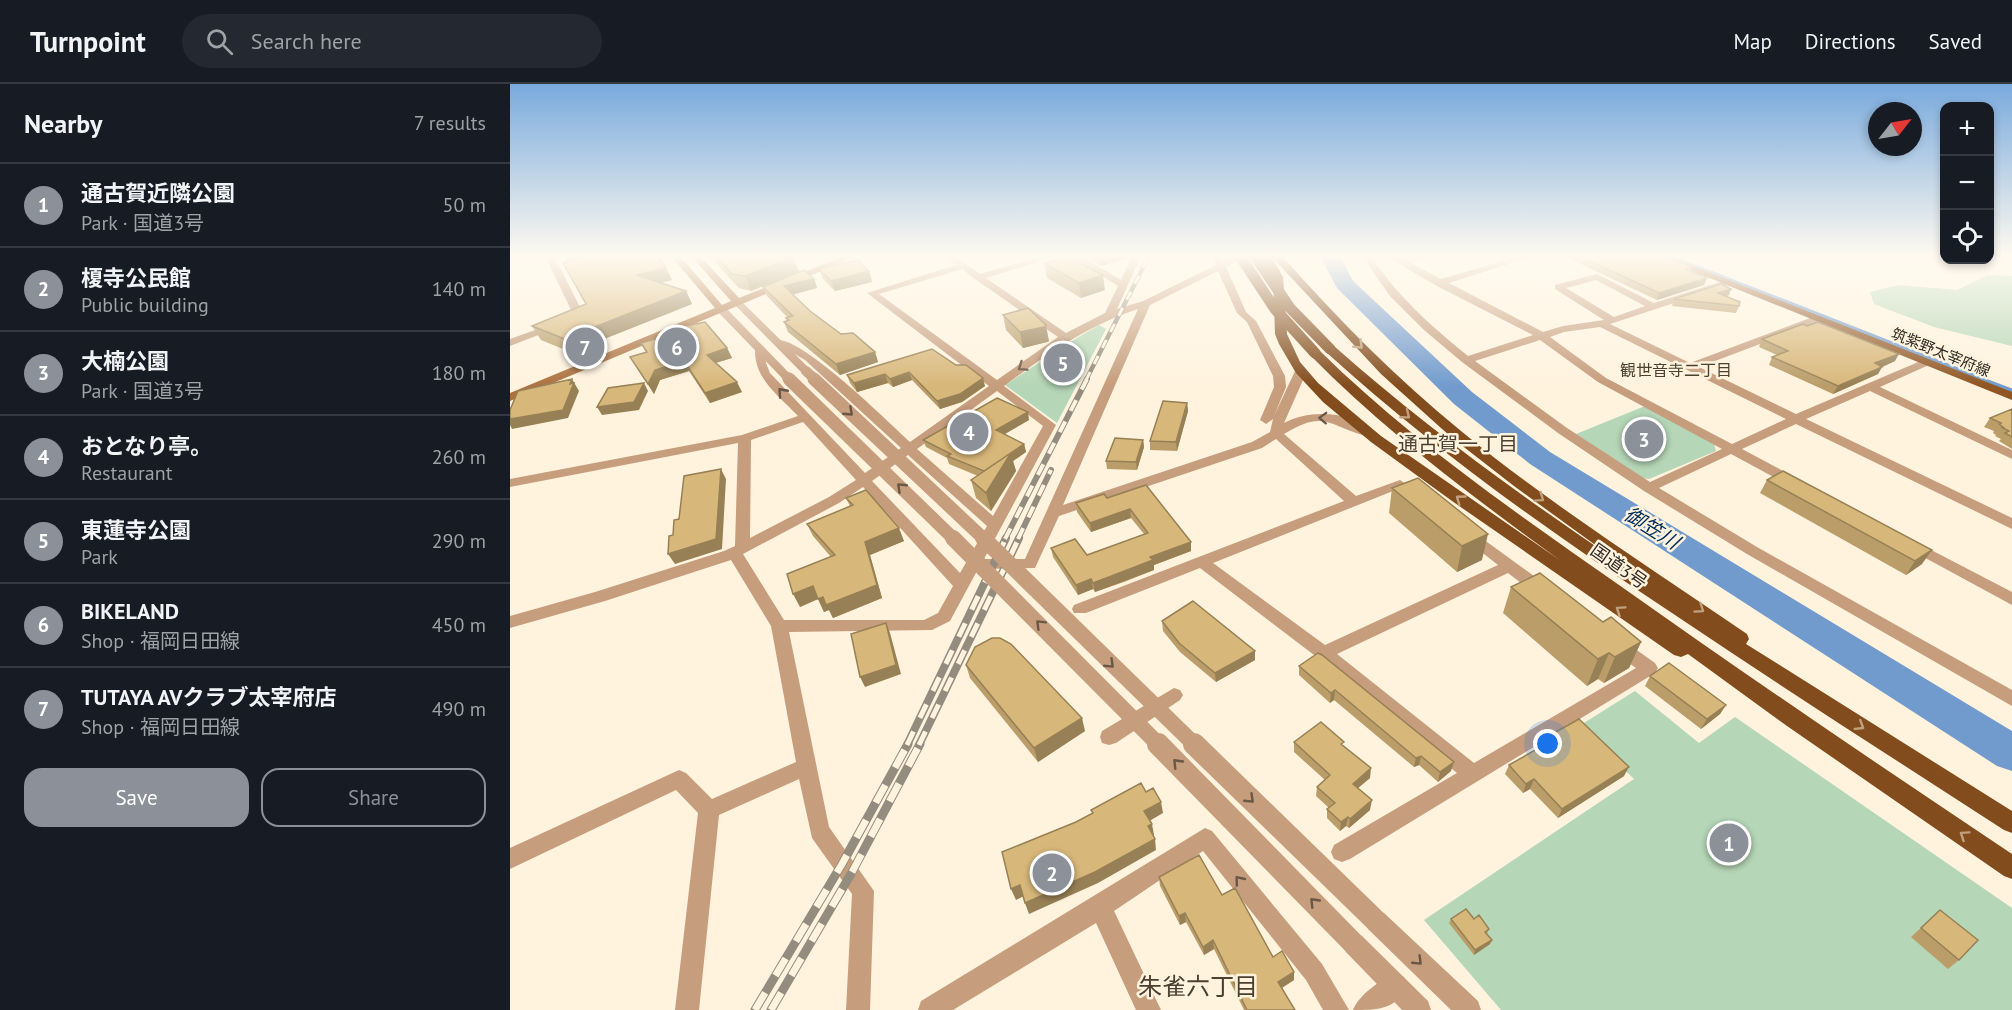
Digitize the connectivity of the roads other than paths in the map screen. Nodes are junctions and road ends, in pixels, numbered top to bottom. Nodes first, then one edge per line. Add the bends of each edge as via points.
1 (571, 299) edge
2 (713, 299) edge
3 (734, 299) edge
4 (744, 299) edge
5 (879, 299) edge
6 (1010, 299) edge
7 (1115, 299) edge
8 (1152, 299) edge
9 (1236, 299) edge
10 (1269, 299) edge
11 (1279, 299) edge
12 (1284, 299) edge
13 (1314, 299) edge
14 (1400, 299) edge
15 (1470, 299) edge
16 (1575, 299) edge
17 (1639, 299) edge
18 (1677, 299) edge
19 (1767, 299) edge
20 (737, 302) junction
21 (1146, 303) junction
22 (1654, 307) junction
23 (721, 309) junction
24 (1108, 315) junction
25 (1817, 319) junction
26 (1607, 322) junction
27 (510, 329) edge
28 (1541, 335) junction
29 (526, 337) junction
30 (1065, 338) junction
31 (779, 342) junction
32 (510, 343) edge
33 (760, 349) junction
34 (1322, 351) junction
35 (1466, 360) junction
36 (1927, 362) junction
37 (1690, 367) junction
38 (1300, 371) junction
39 (995, 385) junction
40 (1871, 387) junction
41 (2012, 396) edge
42 (510, 397) edge
43 (804, 418) junction
44 (1796, 419) junction
45 (1266, 420) dead end
46 (1276, 433) junction
47 (1369, 433) junction
48 (745, 438) junction
49 (909, 448) junction
50 (1732, 449) junction
51 (2012, 455) edge
52 (866, 480) junction
53 (510, 483) edge
54 (1649, 488) junction
55 (1804, 488) edge
56 (1354, 502) junction
57 (1427, 504) edge
58 (1053, 513) junction
59 (2012, 524) edge
60 (1454, 525) edge
61 (995, 526) junction
62 (1898, 538) edge
63 (739, 551) junction
64 (1202, 562) junction
65 (974, 564) junction
66 (1509, 566) junction
67 (962, 585) junction
68 (2012, 599) edge
69 (1556, 600) edge
70 (1080, 609) dead end
71 (510, 622) edge
72 (779, 626) junction
73 (1602, 634) edge
74 (1324, 653) junction
75 (1174, 695) dead end
76 (1811, 695) junction
77 (2012, 699) edge
78 (1794, 720) junction
79 (1109, 737) dead end
80 (806, 767) junction
81 (1472, 773) junction
82 (708, 810) junction
83 (2012, 823) edge
84 (1342, 852) dead end
85 (510, 858) edge
86 (2012, 868) edge
87 (1100, 907) junction
88 (1395, 986) junction
89 (687, 1010) edge
90 (858, 1010) edge
91 (930, 1010) edge
92 (1149, 1010) edge
93 (1338, 1010) edge
94 (1365, 1010) edge
95 (1419, 1010) edge
96 (1469, 1010) edge

1 - 29 street via 580,317
2 - 23 main road
3 - 20 main road
4 - 20 main road
5 - 39 street via 936,348
6 - 30 street
7 - 24 street
8 - 21 street
9 - 45 street via 1279,376 1280,387
10 - 34 highway, 国道3号, bridge
11 - 38 highway via 1281,334
12 - 34 highway, 国道3号, bridge
13 -> 76 highway via 1385,371 1456,434 1725,627
14 - 35 street
15 - 28 street
16 - 26 street
17 - 22 street
18 - 22 street
19 - 25 main road, 筑紫野太宰府線
20 - 23 main road
20 - 31 street
21 - 24 street
21 - 58 street
22 - 26 street
23 - 33 street
23 - 42 main road
24 - 30 street
25 - 36 main road, 筑紫野太宰府線
25 - 37 street
26 - 28 street
26 - 37 street
27 - 29 street
28 - 35 street
28 - 50 street via 1602,380
29 - 32 street
30 -> 39 street
31 - 49 street via 842,380
31 -> 96 street, bridge
43 -> 33 street via 765,374
88 -> 33 street, bridge via 1035,618
34 -> 76 highway, 国道3号 via 1507,492 1699,624
34 - 78 highway, 国道3号 via 1347,385 1490,502
35 - 54 street
36 - 40 street
36 - 41 main road, 筑紫野太宰府線
37 - 44 street
38 - 46 street
38 - 47 highway
39 - 49 street
39 - 61 street via 1050,425
40 - 44 street
40 - 51 street
43 - 48 street
43 - 52 street
44 - 50 street
44 - 59 street
47 -> 46 street via 1322,417 1306,419
46 - 56 street
46 - 58 street via 1257,445
78 -> 47 highway via 1674,646
48 - 53 street
48 - 63 street
49 - 52 street
49 - 61 street
50 - 54 street
50 - 55 street
52 - 63 street
52 - 67 street
54 - 77 street
56 - 57 street via 1400,484
56 - 64 street
58 - 65 street via 1030,564
60 - 66 street
61 - 65 street
62 - 68 street
63 - 71 street
63 - 72 street
64 - 70 street
64 - 74 street
65 - 67 street
66 - 69 street
66 - 74 street
67 - 72 street via 944,617 926,626
72 - 80 street
73 - 81 street via 1649,668
74 - 81 street
75 - 79 street
76 -> 83 highway, 国道3号
86 -> 78 highway, 国道3号
80 - 82 street
80 - 90 street via 819,831 863,891
81 - 84 street
82 - 85 street via 679,779
82 - 89 street
87 - 91 street
87 - 92 street
93 -> 87 street via 1314,972 1205,838
88 - 94 street
88 - 95 street

